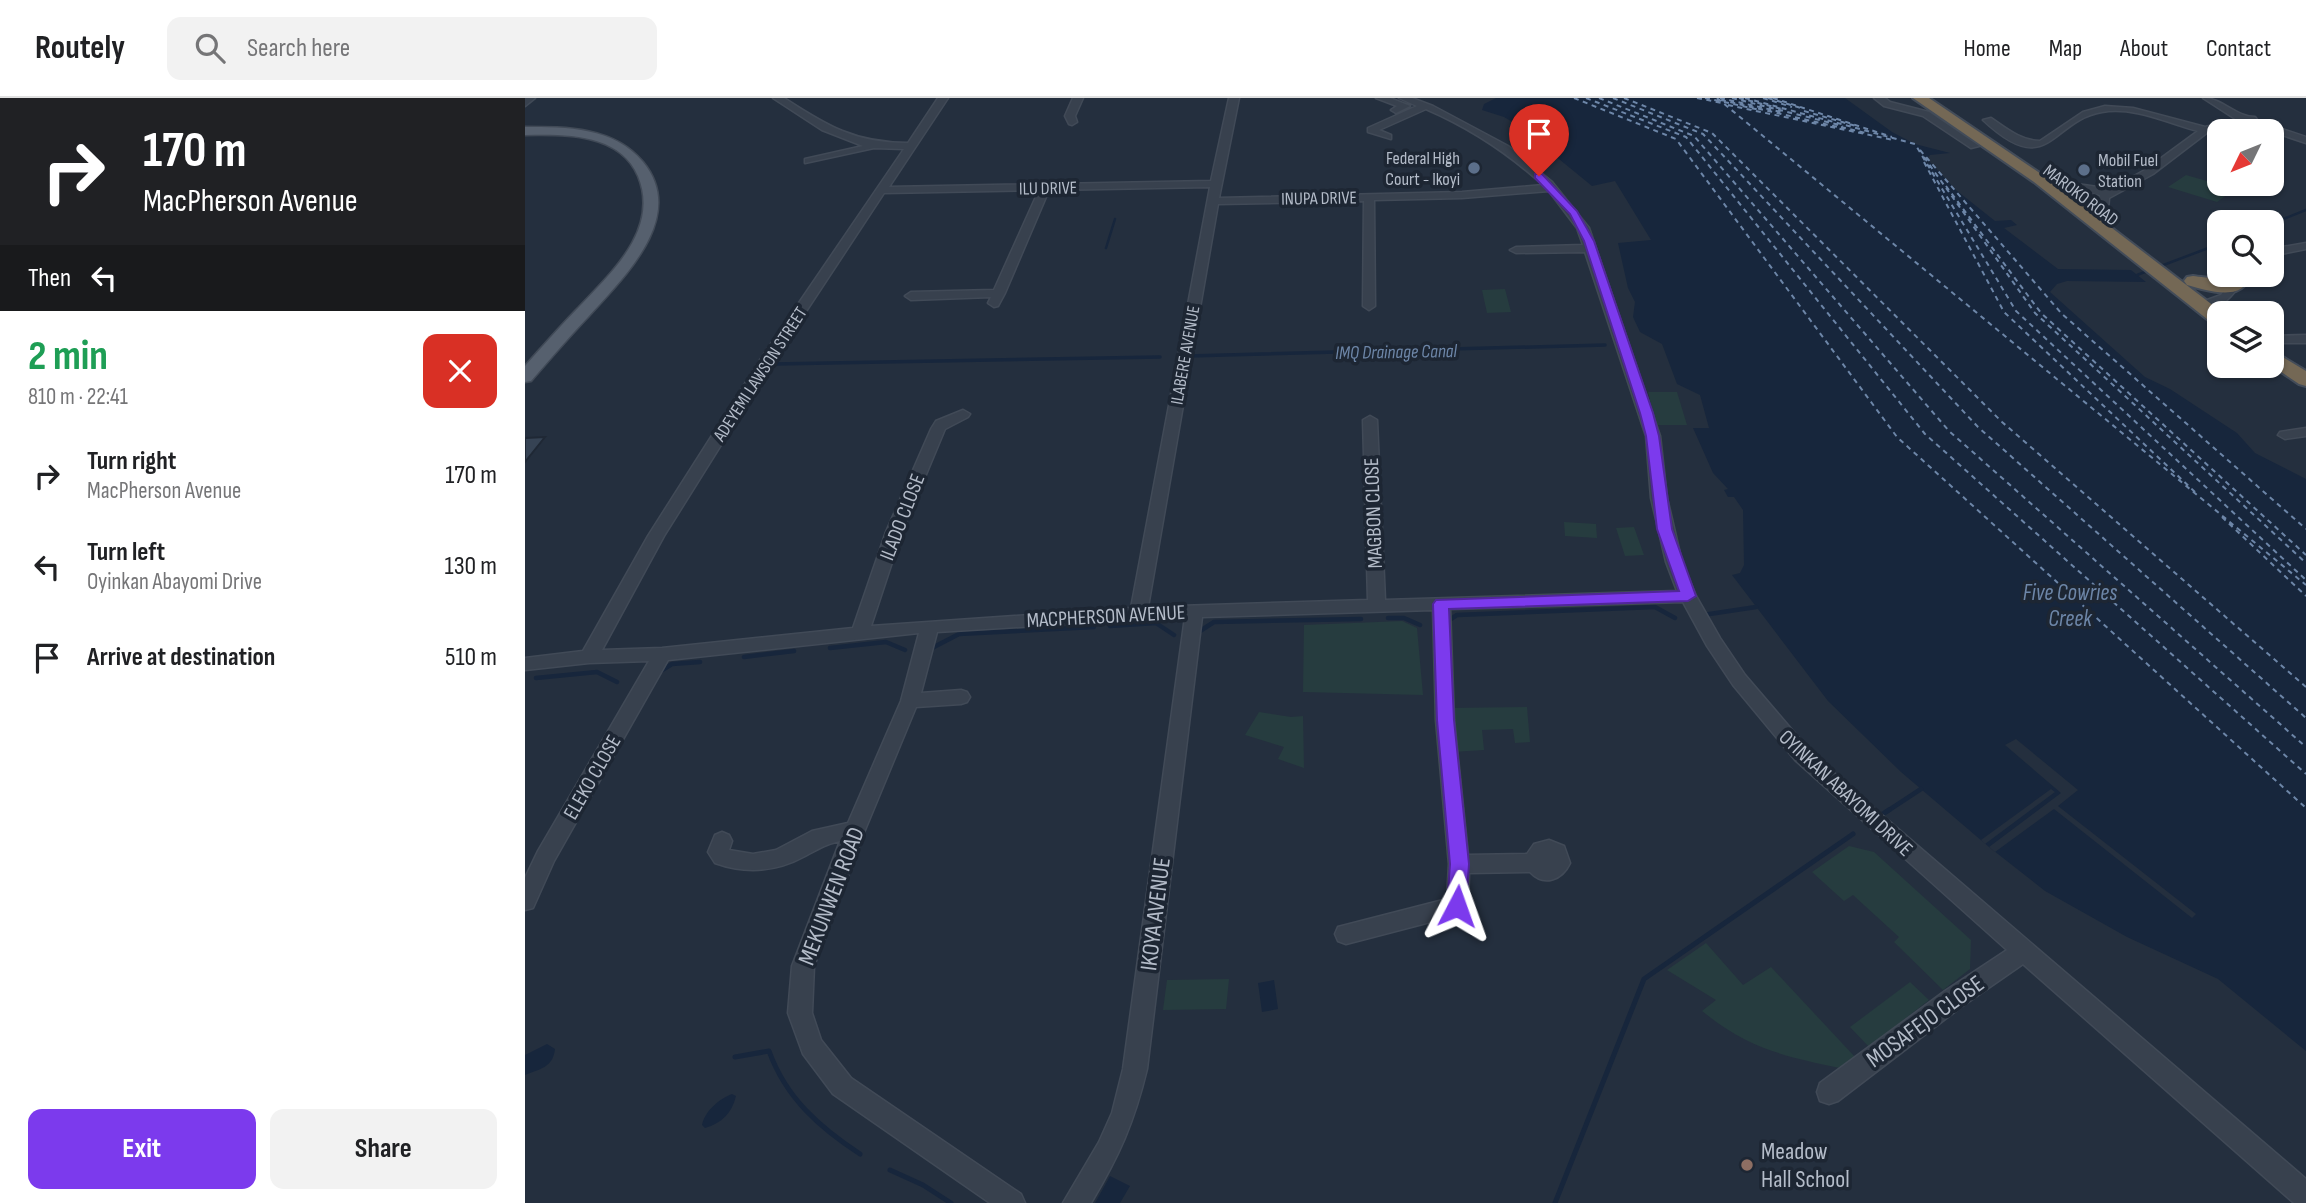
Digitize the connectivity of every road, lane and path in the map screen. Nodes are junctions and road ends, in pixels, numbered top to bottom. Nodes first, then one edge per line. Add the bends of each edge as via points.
1 (530, 98) edge
2 (778, 98) edge
3 (943, 98) edge
4 (1078, 98) edge
5 (1234, 98) edge
6 (1381, 98) edge
7 (1404, 98) edge
8 (1879, 98) edge
9 (1920, 98) edge
10 (2208, 98) edge
11 (2218, 98) edge
12 (1943, 100) edge
13 (525, 103) edge
14 (1425, 106) junction
15 (1391, 112) dead end
16 (2249, 119) joint
17 (1988, 120) dead end
18 (1072, 122) dead end
19 (2207, 129) edge
20 (2204, 130) junction
21 (2284, 131) edge
22 (525, 133) edge
23 (1388, 137) dead end
24 (2306, 139) edge
25 (2042, 144) junction
26 (872, 146) junction
27 (910, 146) junction
28 (1974, 146) dead end
29 (2038, 157) dead end
30 (809, 161) dead end
31 (1216, 184) junction
32 (2067, 184) junction
33 (1045, 188) junction
34 (1549, 188) junction
35 (880, 191) junction
36 (2115, 192) junction
37 (1369, 197) junction
38 (1213, 201) junction
39 (2103, 211) junction
40 (2306, 240) edge
41 (2284, 244) edge
42 (2306, 246) edge
43 (1590, 248) junction
44 (2140, 248) junction
45 (1517, 250) dead end
46 (2284, 250) edge
47 (2189, 278) junction
48 (2207, 283) edge
49 (911, 296) dead end
50 (2211, 301) edge
51 (2207, 302) edge
52 (1369, 306) dead end
53 (2306, 339) edge
54 (2284, 343) edge
55 (2284, 351) edge
56 (2284, 357) edge
57 (2306, 362) edge
58 (525, 365) edge
59 (525, 377) edge
60 (2306, 380) edge
61 (963, 414) dead end
62 (1370, 420) dead end
63 (2306, 432) edge
64 (2285, 435) dead end
65 (1688, 596) junction
66 (1441, 604) junction
67 (1377, 606) junction
68 (1138, 612) junction
69 (1194, 612) junction
70 (930, 626) junction
71 (860, 633) junction
72 (662, 654) junction
73 (589, 657) junction
74 (525, 664) edge
75 (961, 697) dead end
76 (910, 701) junction
77 (855, 830) junction
78 (722, 841) dead end
79 (1536, 863) dead end
80 (1459, 864) junction
81 (525, 901) edge
82 (1346, 933) dead end
83 (2022, 952) junction
84 (1829, 1092) dead end
85 (2306, 1196) edge
86 (1012, 1203) edge
87 (1076, 1203) edge

1 - 13 street
2 - 26 street via 841,138
3 - 27 street, ADEYEMI LAWSON STREET
4 - 18 street
5 - 31 street, ILABERE AVENUE
6 - 15 street via 1405,106
7 - 14 street, OYINKAN ABAYOMI DRIVE
8 - 28 street via 1926,114
9 - 44 highway, MAROKO ROAD
10 - 16 street
11 - 16 street
12 - 32 highway, MAROKO ROAD
14 - 23 street via 1371,130
14 - 34 street, OYINKAN ABAYOMI DRIVE via 1500,146
17 - 25 street via 2023,142
19 - 20 street
20 - 25 street via 2134,111 2106,109 2094,111
20 - 36 street
21 - 24 street
22 - 58 main road via 580,138 607,147 632,173 640,205 634,233 617,263
22 - 59 main road via 574,132 614,142 643,172 652,207 644,237 627,264
25 - 29 street
26 - 27 street
26 - 30 street
27 - 35 street, ADEYEMI LAWSON STREET
31 - 33 street, ILU DRIVE
31 - 38 street, ILABERE AVENUE
32 - 36 street
32 - 39 highway, MAROKO ROAD
33 - 35 street, ILU DRIVE
33 - 49 street via 996,298
34 - 37 street, INUPA DRIVE
34 - 43 street, OYINKAN ABAYOMI DRIVE via 1574,213
35 - 73 street, ADEYEMI LAWSON STREET via 656,537
36 - 39 street via 2102,200
37 - 38 street, INUPA DRIVE
37 - 52 street
38 - 68 street, ILABERE AVENUE
39 - 44 highway, MAROKO ROAD
40 - 41 street
42 - 46 street
43 - 45 street
43 - 65 street, OYINKAN ABAYOMI DRIVE via 1647,413 1664,529
44 - 47 highway, MAROKO ROAD
44 - 51 highway, MAROKO ROAD via 2165,275
47 - 48 highway
47 - 50 highway, MAROKO ROAD
53 - 54 street
55 - 57 highway
56 - 60 highway
61 - 71 street, ILADO CLOSE via 938,429 894,532
62 - 67 street, MAGBON CLOSE
63 - 64 street
65 - 66 street, MACPHERSON AVENUE
65 - 83 street, OYINKAN ABAYOMI DRIVE via 1739,680 1803,756
66 - 67 street, MACPHERSON AVENUE
66 - 80 street via 1445,720
67 - 69 street, MACPHERSON AVENUE
68 - 69 street, MACPHERSON AVENUE
68 - 70 street, MACPHERSON AVENUE
69 - 87 street, IKOYA AVENUE via 1135,1069 1124,1115
70 - 71 street, MACPHERSON AVENUE
70 - 76 street, MEKUNWEN ROAD
71 - 72 street, MACPHERSON AVENUE
72 - 73 street, MACPHERSON AVENUE
72 - 81 street, ELEKO CLOSE via 540,865
73 - 74 street, MACPHERSON AVENUE
75 - 76 street
76 - 77 street, MEKUNWEN ROAD
77 - 78 street via 824,836 787,856 753,863 722,857 718,852
77 - 86 street, MEKUNWEN ROAD via 803,966 800,1013 811,1046 842,1086
79 - 80 street
80 - 82 street via 1457,906
83 - 84 street, MOSAFEJO CLOSE
83 - 85 street, OYINKAN ABAYOMI DRIVE

